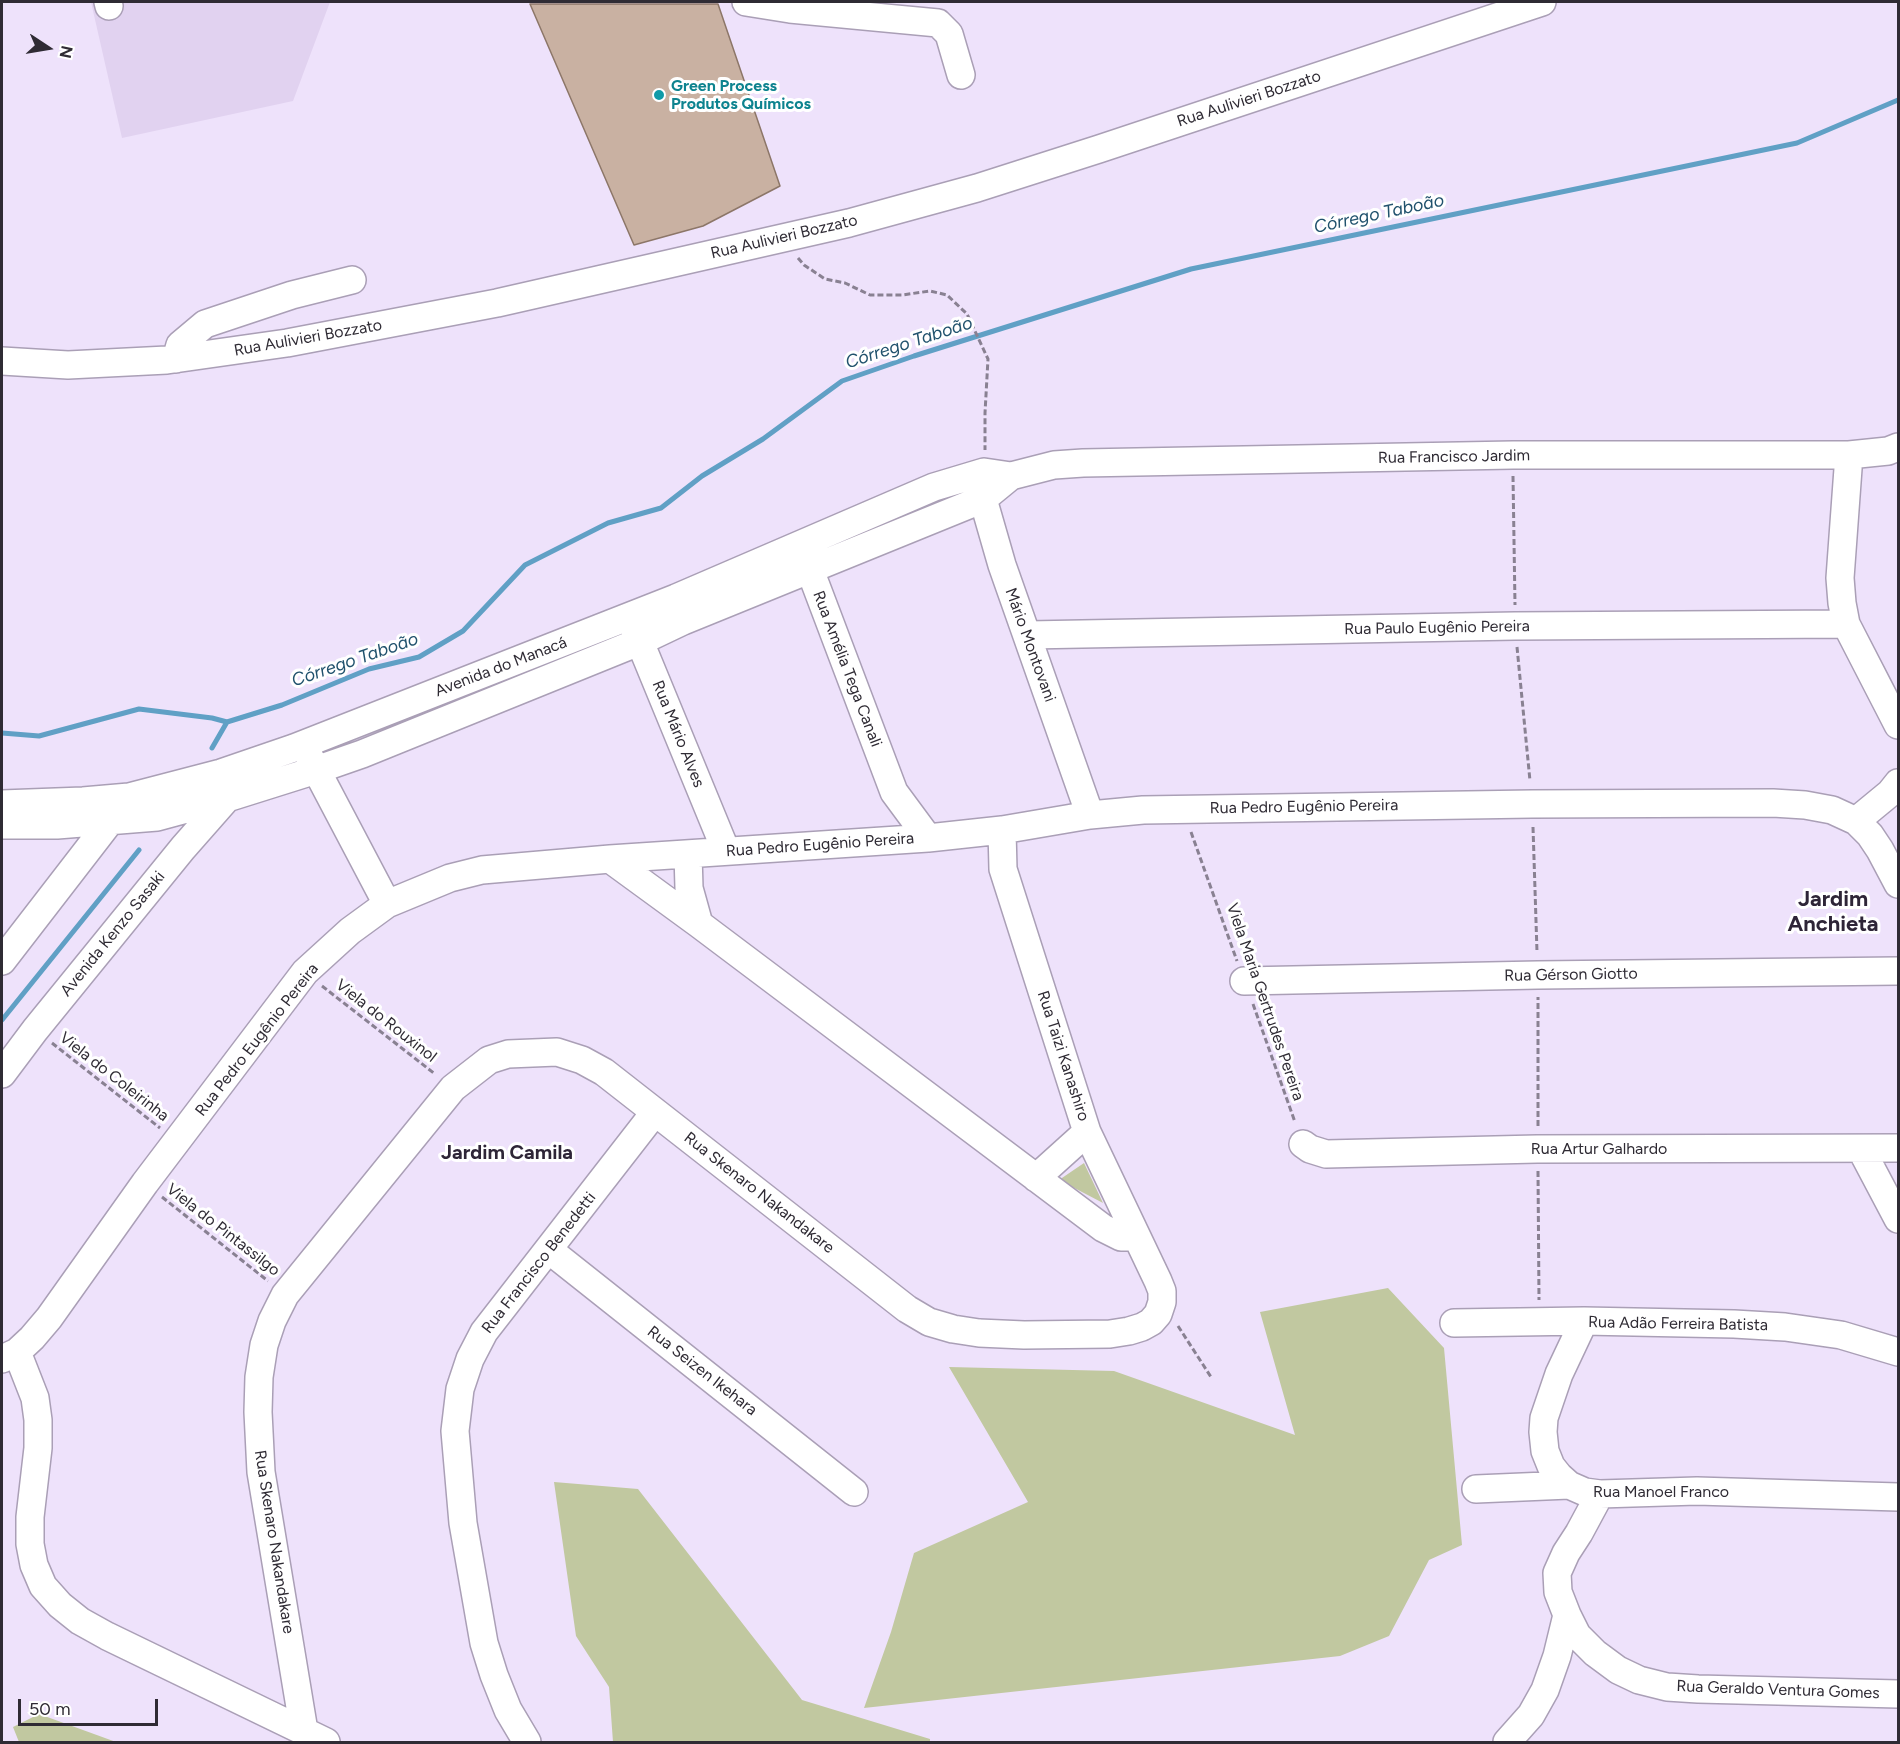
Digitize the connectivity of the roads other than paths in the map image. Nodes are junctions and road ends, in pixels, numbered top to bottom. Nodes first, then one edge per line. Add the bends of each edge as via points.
1 (746, 2) edge
2 (1542, 2) edge
3 (961, 75) dead end
4 (352, 280) dead end
5 (176, 359) junction
6 (2, 361) edge
7 (1899, 447) edge
8 (1849, 454) junction
9 (984, 472) junction
10 (1011, 476) junction
11 (983, 499) junction
12 (805, 557) junction
13 (629, 617) junction
14 (1846, 624) junction
15 (1028, 635) junction
16 (641, 641) junction
17 (1899, 725) edge
18 (303, 745) junction
19 (316, 770) junction
20 (1899, 783) edge
21 (168, 789) junction
22 (894, 792) junction
23 (129, 797) junction
24 (227, 798) junction
25 (2, 804) edge
26 (189, 808) junction
27 (1090, 815) junction
28 (1856, 821) junction
29 (109, 822) junction
30 (2, 825) edge
31 (1002, 830) junction
32 (974, 833) junction
33 (928, 838) junction
34 (891, 841) junction
35 (183, 848) junction
36 (726, 851) junction
37 (688, 854) junction
38 (610, 859) junction
39 (1003, 869) junction
40 (1899, 884) edge
41 (387, 904) junction
42 (699, 924) junction
43 (2, 961) edge
44 (1899, 971) edge
45 (1244, 981) road end
46 (2, 1074) edge
47 (655, 1112) junction
48 (1087, 1132) junction
49 (1303, 1144) road end
50 (1899, 1148) edge
51 (1861, 1149) junction
52 (1036, 1178) junction
53 (1899, 1219) edge
54 (1136, 1237) junction
55 (549, 1250) junction
56 (1584, 1321) junction
57 (1454, 1323) dead end
58 (1899, 1352) edge
59 (9, 1356) edge
60 (1569, 1485) junction
61 (1476, 1489) dead end
62 (854, 1492) dead end
63 (1600, 1494) junction
64 (1899, 1497) edge
65 (1567, 1615) junction
66 (1899, 1694) edge
67 (315, 1737) edge
68 (527, 1743) edge
69 (1507, 1743) edge

1 - 3 street via 938,23 949,34
2 - 5 street, Rua Aulivieri Bozzato via 977,188 849,223 497,303 287,343
4 - 5 street via 205,324 180,345
5 - 6 street, Rua Aulivieri Bozzato via 68,365
7 - 8 street, Rua Francisco Jardim
8 - 10 street, Rua Francisco Jardim via 1083,463 1054,465
8 - 14 street via 1840,578
9 - 10 street, Rua Francisco Jardim
9 - 11 street, Mário Montovani
9 - 12 street, Avenida do Manacá via 934,487
10 - 11 street, Rua Francisco Jardim
11 - 12 street, Avenida do Manacá
11 - 15 street, Mário Montovani via 1002,566
12 - 13 street, Avenida do Manacá
12 - 16 street, Avenida do Manacá
12 - 22 street, Rua Amélia Tega Canali
13 - 16 street, Rua Mário Alves
13 - 18 street, Avenida do Manacá
14 - 15 street, Rua Paulo Eugênio Pereira
14 - 17 street
15 - 27 street, Mário Montovani
16 - 19 street, Avenida do Manacá
16 - 36 street, Rua Mário Alves
18 - 19 street
18 - 21 street, Avenida do Manacá
19 - 24 street, Avenida do Manacá
19 - 41 street
20 - 28 street
21 - 23 street, Avenida do Manacá
21 - 26 street
22 - 33 street, Rua Amélia Tega Canali
22 - 34 street, Rua Amélia Tega Canali
23 - 25 street, Avenida do Manacá
23 - 29 street
24 - 26 street, Avenida do Manacá
24 - 35 street, Avenida Kenzo Sasaki
26 - 29 street, Avenida do Manacá via 157,817
26 - 35 street
27 - 28 street, Rua Pedro Eugênio Pereira via 1181,808 1773,803 1832,810
27 - 31 street, Rua Pedro Eugênio Pereira
28 - 40 street via 1880,849
29 - 30 street, Avenida do Manacá
29 - 43 street
31 - 32 street, Rua Pedro Eugênio Pereira
31 - 39 street, Rua Taizi Kanashiro
32 - 33 street, Rua Pedro Eugênio Pereira
32 - 39 street, Rua Taizi Kanashiro
33 - 34 street, Rua Pedro Eugênio Pereira
34 - 36 street, Rua Pedro Eugênio Pereira
35 - 46 street, Avenida Kenzo Sasaki
36 - 37 street, Rua Pedro Eugênio Pereira
37 - 38 street, Rua Pedro Eugênio Pereira
37 - 42 street via 689,888
38 - 41 street, Rua Pedro Eugênio Pereira via 482,870 450,878
38 - 42 street
39 - 48 street, Rua Taizi Kanashiro
41 - 59 street, Rua Pedro Eugênio Pereira via 305,972 145,1183 49,1318
42 - 52 street
44 - 45 street, Rua Gérson Giotto
47 - 54 street, Rua Skenaro Nakandakare via 907,1309 929,1322 953,1329 979,1334 1110,1334 1151,1322 1158,1314 1162,1291
47 - 55 street, Rua Francisco Benedetti
47 - 67 street, Rua Skenaro Nakandakare via 604,1072 557,1052 508,1054 489,1060 453,1088 285,1295 264,1345 259,1377 261,1472
48 - 52 street
48 - 54 street, Rua Taizi Kanashiro
49 - 51 street, Rua Artur Galhardo via 1326,1154 1537,1149
50 - 51 street, Rua Artur Galhardo
51 - 53 street
52 - 54 street via 1103,1228 1120,1237
55 - 62 street, Rua Seizen Ikehara
55 - 68 street, Rua Francisco Benedetti via 474,1350 460,1389 455,1431 463,1523 484,1642 505,1701
56 - 57 street, Rua Adão Ferreira Batista
56 - 58 street, Rua Adão Ferreira Batista via 1785,1327 1841,1335
56 - 60 street, Rua Manoel Franco via 1558,1374 1544,1418 1545,1451 1551,1466
59 - 67 street via 35,1398 38,1448 30,1544 43,1586 60,1605 107,1636
60 - 61 street
60 - 63 street, Rua Manoel Franco
63 - 64 street, Rua Manoel Franco via 1732,1492
63 - 65 street, Rua Geraldo Ventura Gomes via 1557,1573 1558,1592
65 - 66 street, Rua Geraldo Ventura Gomes via 1577,1635 1595,1653 1618,1670 1648,1682 1698,1689
65 - 69 street via 1545,1690 1531,1715

